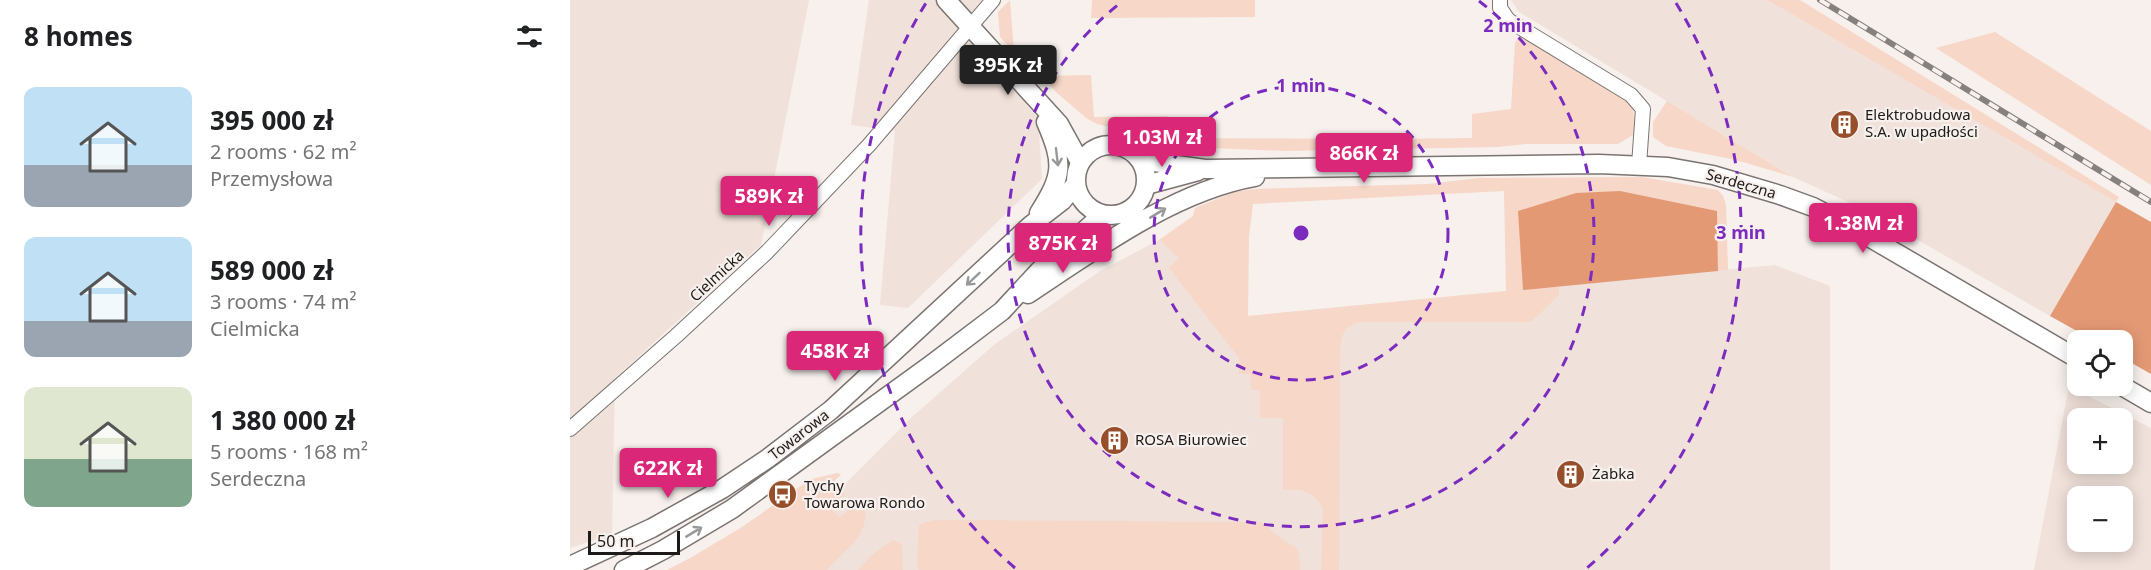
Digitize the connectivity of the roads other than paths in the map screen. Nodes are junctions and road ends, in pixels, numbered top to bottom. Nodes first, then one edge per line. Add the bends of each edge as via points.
1 (946, 0) edge
2 (993, 0) edge
3 (1500, 0) edge
4 (971, 27) junction
5 (1038, 102) junction
6 (1059, 124) junction
7 (1099, 147) junction
8 (1140, 160) junction
9 (1080, 162) junction
10 (1639, 165) junction
11 (1305, 167) junction
12 (1205, 169) junction
13 (1146, 184) junction
14 (1076, 185) junction
15 (1102, 214) junction
16 (1031, 225) junction
17 (1002, 311) junction
18 (2067, 353) edge
19 (2133, 393) edge
20 (2151, 403) edge
21 (570, 429) edge
22 (570, 566) edge
23 (624, 570) edge

1 - 4 street
2 - 4 street, Cielmicka
3 - 10 street via 1508,20 1631,95 1643,109
4 - 5 street
4 - 21 street, Cielmicka via 869,145 766,252
5 - 6 street
5 -> 16 street via 1059,164 1057,182
6 - 7 street
6 - 9 street
7 - 8 street via 1117,145
7 - 9 street
8 - 12 street
8 - 13 street
9 - 14 street
10 - 11 street, Serdeczna
10 - 18 street, Serdeczna via 1713,175 1813,207
11 - 12 street
17 -> 11 street via 1181,200 1239,180
12 - 13 street
13 - 15 street via 1131,209 1112,216
14 - 15 street via 1082,201
14 - 16 street, Towarowa
15 - 17 street, Towarowa
16 -> 22 street, Towarowa via 831,410 767,459 660,524
23 -> 17 street, Towarowa via 742,502
19 - 20 street

